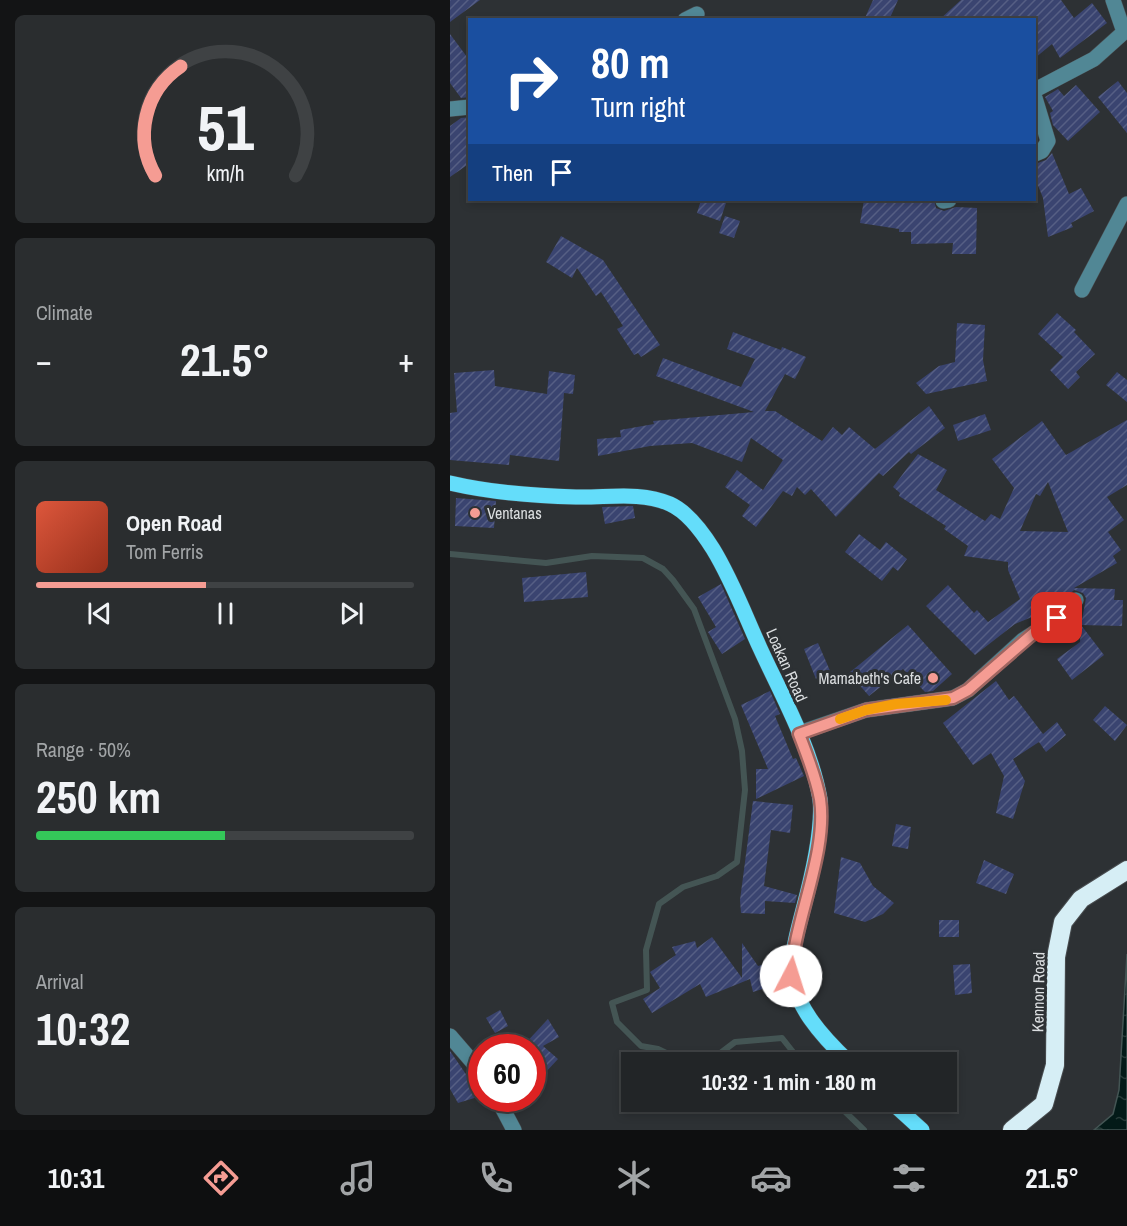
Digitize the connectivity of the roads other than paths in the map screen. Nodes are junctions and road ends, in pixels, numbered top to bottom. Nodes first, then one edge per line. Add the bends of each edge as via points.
1 (1113, 0) edge
2 (1125, 23) edge
3 (1036, 89) edge
4 (1036, 101) edge
5 (468, 107) edge
6 (450, 109) edge
7 (1036, 154) edge
8 (1127, 204) edge
9 (1083, 290) dead end
10 (450, 483) edge
11 (1076, 600) dead end
12 (799, 734) junction
13 (1127, 870) edge
14 (450, 1036) edge
15 (840, 1052) edge
16 (468, 1057) edge
17 (504, 1112) edge
18 (902, 1112) edge
19 (514, 1130) edge
20 (922, 1130) edge
21 (1012, 1130) edge

1 - 2 street
2 - 3 street via 1124,32 1094,59
4 - 7 street via 1048,141
5 - 6 street
8 - 9 street
10 - 12 main road, Loakan Road via 494,493 632,495 671,504 695,523 713,549
11 - 12 street via 1023,640 968,690 953,698 866,710
12 - 15 main road, Loakan Road via 820,800 820,828 792,952 791,976 806,1016
13 - 21 highway, Kennon Road via 1081,899 1063,922 1056,957 1055,1065 1044,1104
14 - 16 street
17 - 19 street
18 - 20 main road

